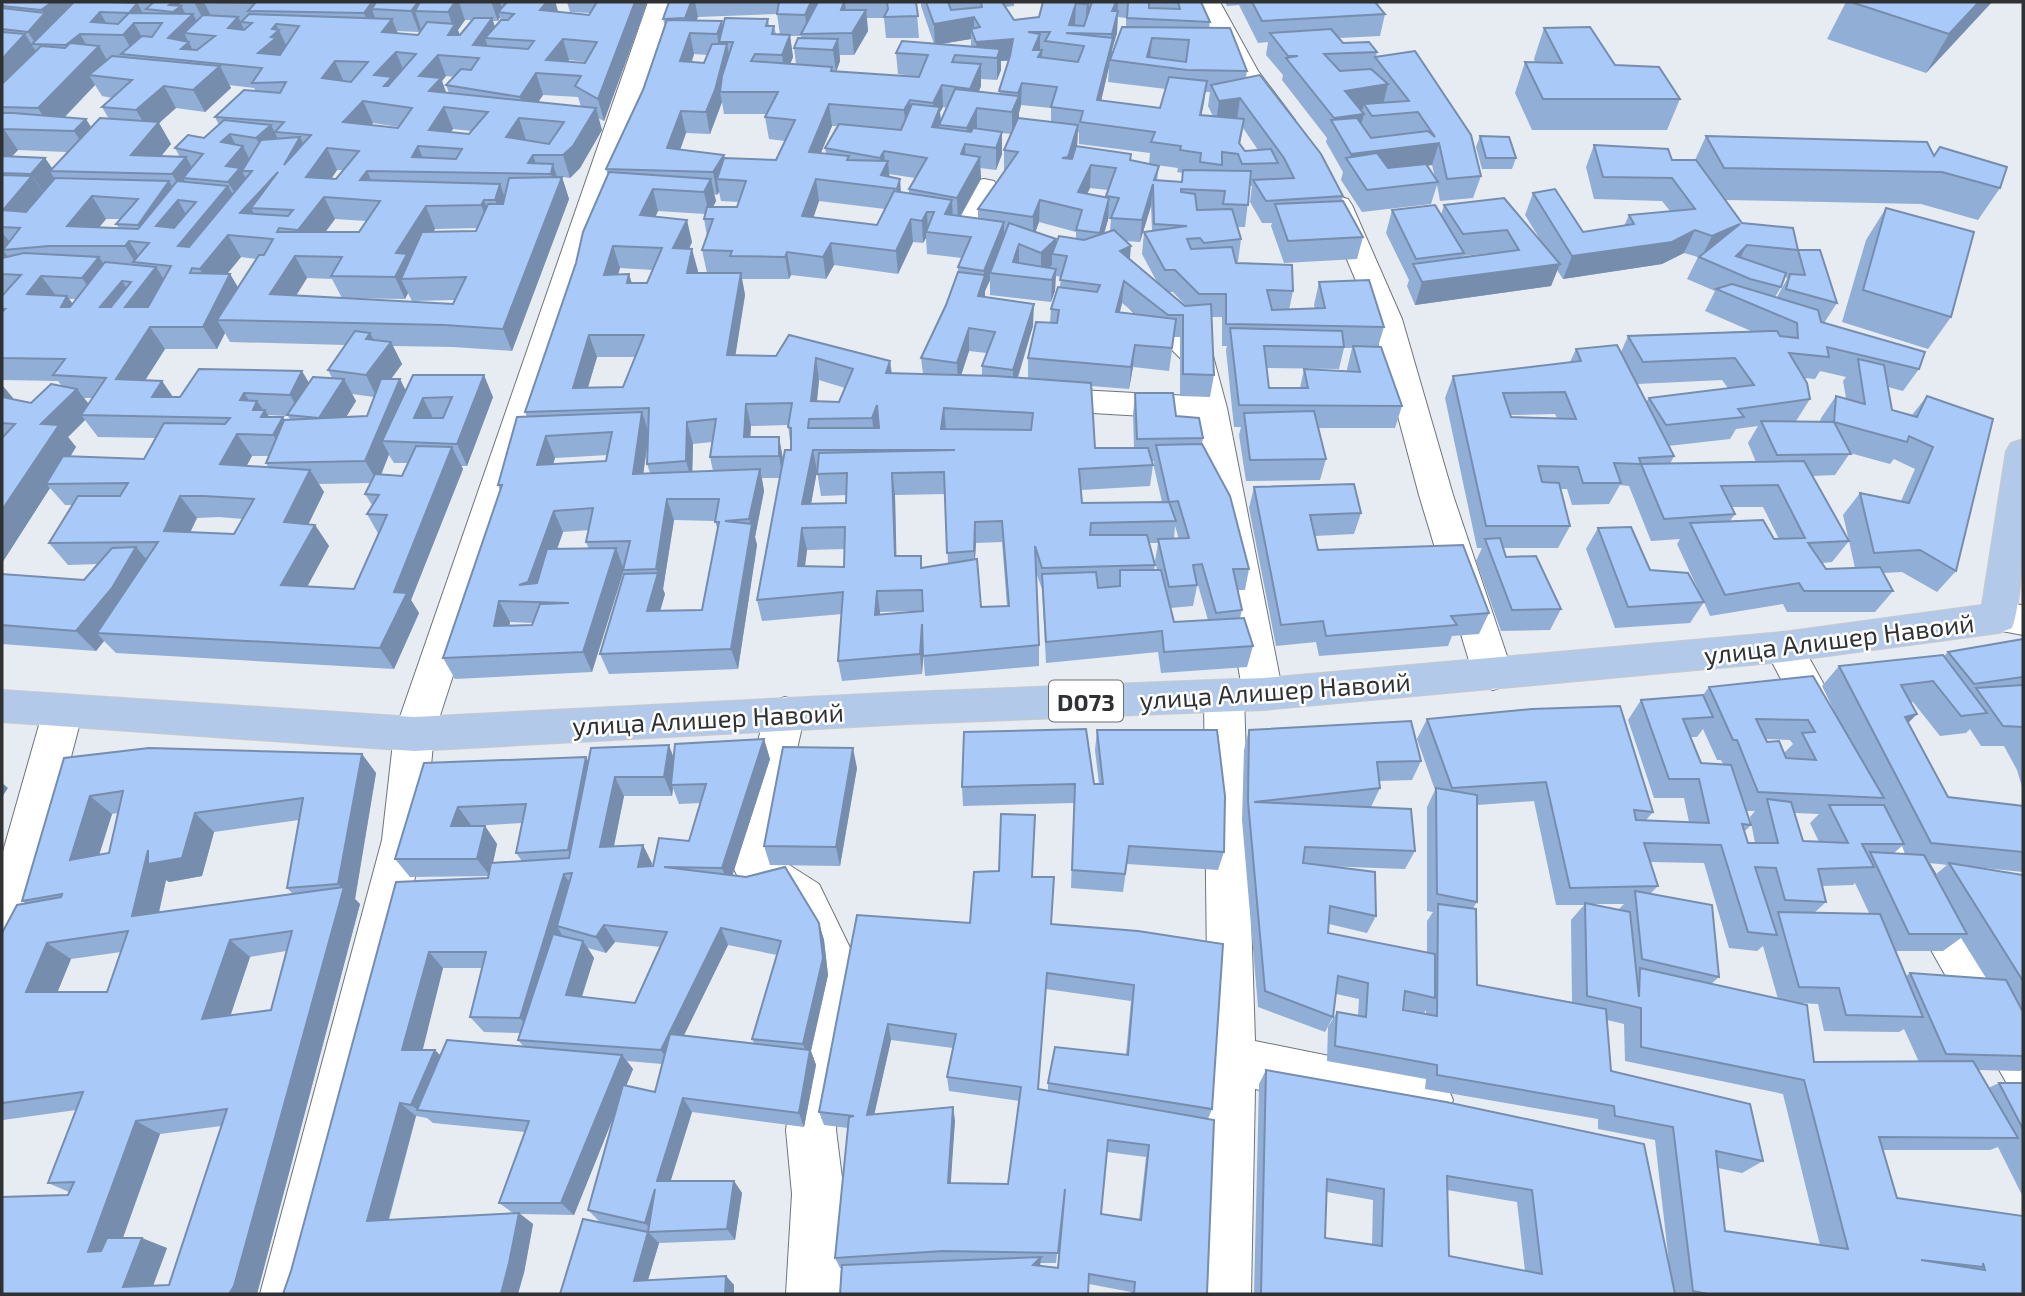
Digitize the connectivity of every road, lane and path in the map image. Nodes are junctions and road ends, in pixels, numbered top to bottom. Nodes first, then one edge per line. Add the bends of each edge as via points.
1 (660, 2) edge
2 (1208, 2) edge
3 (1300, 145) edge
4 (1323, 176) edge
5 (984, 187) dead end
6 (1019, 250) edge
7 (1116, 286) edge
8 (1014, 397) edge
9 (1210, 408) junction
10 (2023, 451) edge
11 (2011, 619) edge
12 (1783, 647) junction
13 (1493, 674) junction
14 (1244, 695) junction
15 (2, 706) edge
16 (63, 711) junction
17 (785, 714) junction
18 (414, 734) junction
19 (1909, 871) junction
20 (1960, 878) edge
21 (2, 933) edge
22 (1232, 1060) junction
23 (2023, 1065) edge
24 (1469, 1108) edge
25 (287, 1294) edge
26 (813, 1294) edge
27 (1224, 1294) edge

1 - 18 street
2 - 3 street via 1247,73
4 - 13 street via 1387,319
5 - 6 street via 961,230
7 - 9 street via 1137,299 1197,356
8 - 9 street
9 - 14 street
10 - 11 main road, улица Алишер Навоий / D073
11 - 12 main road, улица Алишер Навоий / D073
12 - 13 main road, улица Алишер Навоий / D073
12 - 19 street
13 - 14 main road, улица Алишер Навоий / D073
14 - 17 main road, улица Алишер Навоий / D073
14 - 22 street
15 - 16 main road, улица Алишер Навоий / D073
16 - 18 main road, улица Алишер Навоий / D073
16 - 21 street
17 - 18 main road, улица Алишер Навоий / D073
17 - 26 street via 752,849 754,865 764,875 803,898 832,958 811,1130 818,1194
18 - 25 street via 403,840
19 - 20 street
19 - 23 street
22 - 24 street
22 - 27 street

